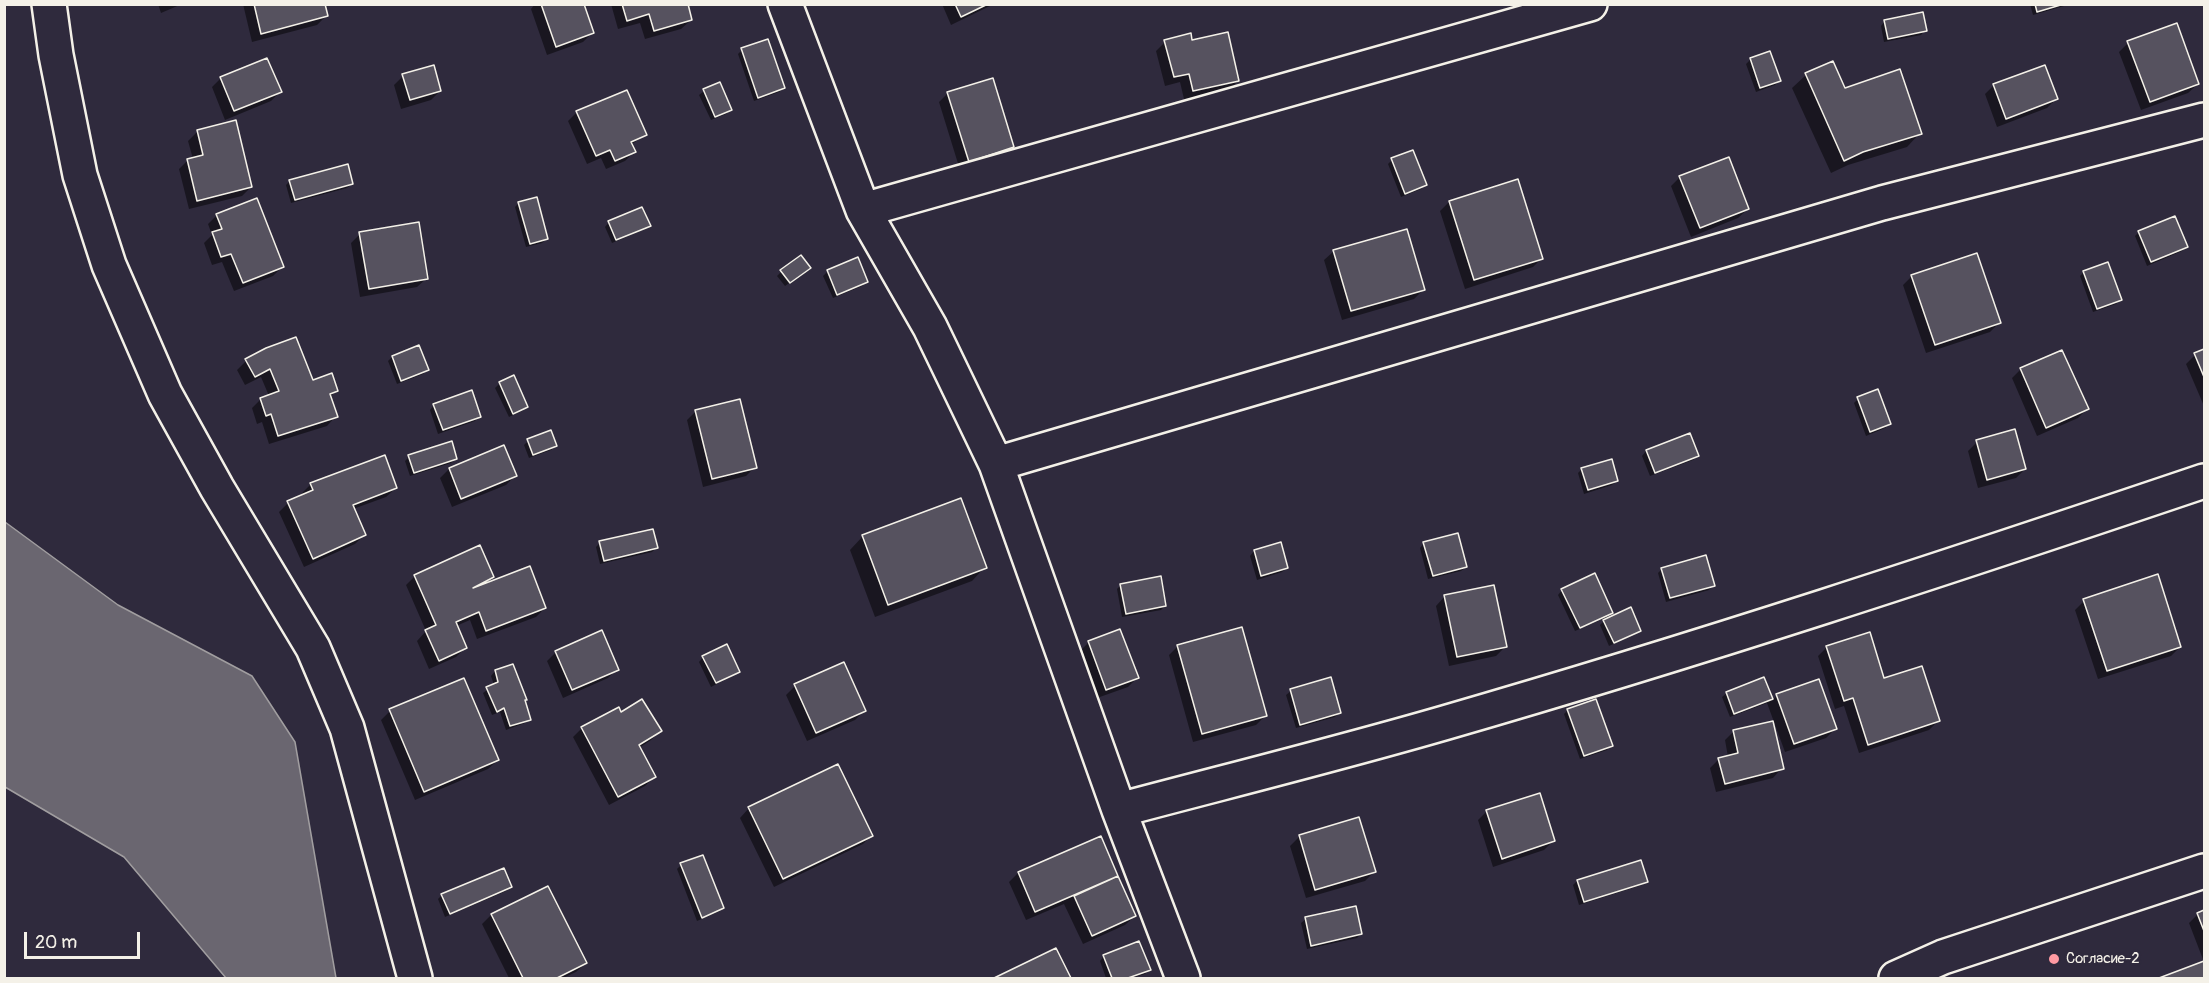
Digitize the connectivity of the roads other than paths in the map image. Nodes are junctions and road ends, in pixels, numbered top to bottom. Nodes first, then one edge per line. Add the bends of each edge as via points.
1 (49, 4) edge
2 (785, 4) edge
3 (1590, 4) edge
4 (2205, 120) edge
5 (863, 210) junction
6 (996, 464) junction
7 (2205, 482) edge
8 (1119, 810) junction
9 (2205, 871) edge
10 (415, 978) edge
11 (1183, 978) edge
12 (1896, 978) edge

1 - 10 street via 80,175 110,265 165,394 313,648 347,728
2 - 5 street
3 - 5 street
4 - 6 street via 1882,203
5 - 6 street via 930,327
6 - 8 street
7 - 8 street via 1846,600 1442,724
8 - 11 street
9 - 12 street via 1943,957

